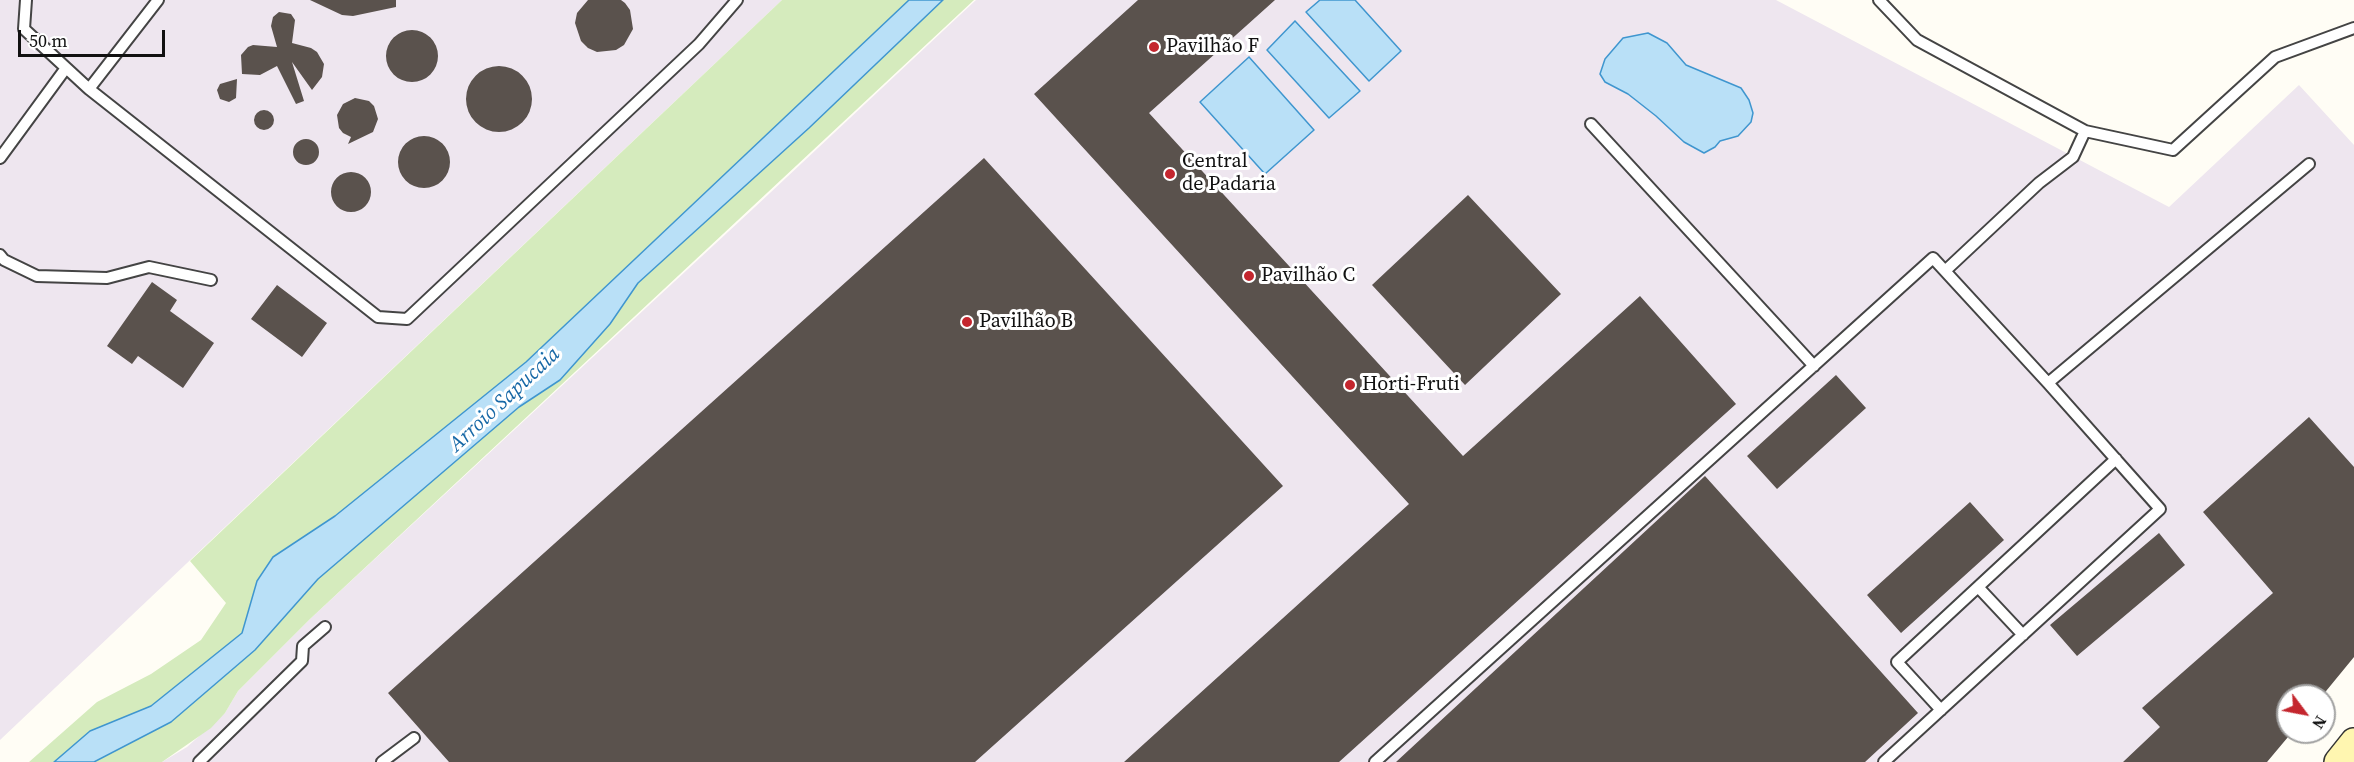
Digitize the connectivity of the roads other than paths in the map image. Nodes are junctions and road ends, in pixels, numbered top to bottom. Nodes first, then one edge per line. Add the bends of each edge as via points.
1 (26, 0) edge
2 (158, 0) edge
3 (737, 0) edge
4 (1879, 0) edge
5 (2354, 28) edge
6 (66, 68) junction
7 (89, 89) junction
8 (1592, 124) dead end
9 (2085, 131) junction
10 (0, 158) edge
11 (2308, 164) dead end
12 (0, 255) edge
13 (1945, 271) junction
14 (212, 280) dead end
15 (1814, 366) junction
16 (2048, 383) junction
17 (2116, 459) junction
18 (1978, 586) junction
19 (325, 627) dead end
20 (2023, 635) junction
21 (1941, 710) junction
22 (414, 738) dead end
23 (2354, 742) edge
24 (199, 762) edge
25 (382, 762) edge
26 (1375, 762) edge
27 (1884, 762) edge
28 (2338, 762) edge

1 - 6 lane via 24,29
2 - 7 lane
3 - 7 lane via 699,44 407,319 378,317
4 - 9 lane via 1917,40
5 - 9 lane via 2275,57 2173,150
6 - 7 lane
6 - 10 lane
8 - 15 lane
9 - 13 lane via 2073,157 2039,183
11 - 16 lane
12 - 14 lane via 38,276 107,278 149,267
13 - 15 lane via 1933,258
13 - 16 lane
15 - 26 lane
16 - 17 lane
17 - 18 lane
17 - 20 lane via 2160,509
18 - 20 lane
18 - 21 lane via 1897,662
19 - 24 lane via 303,646 302,661
20 - 21 lane
21 - 27 lane
22 - 25 lane
23 - 28 main road

